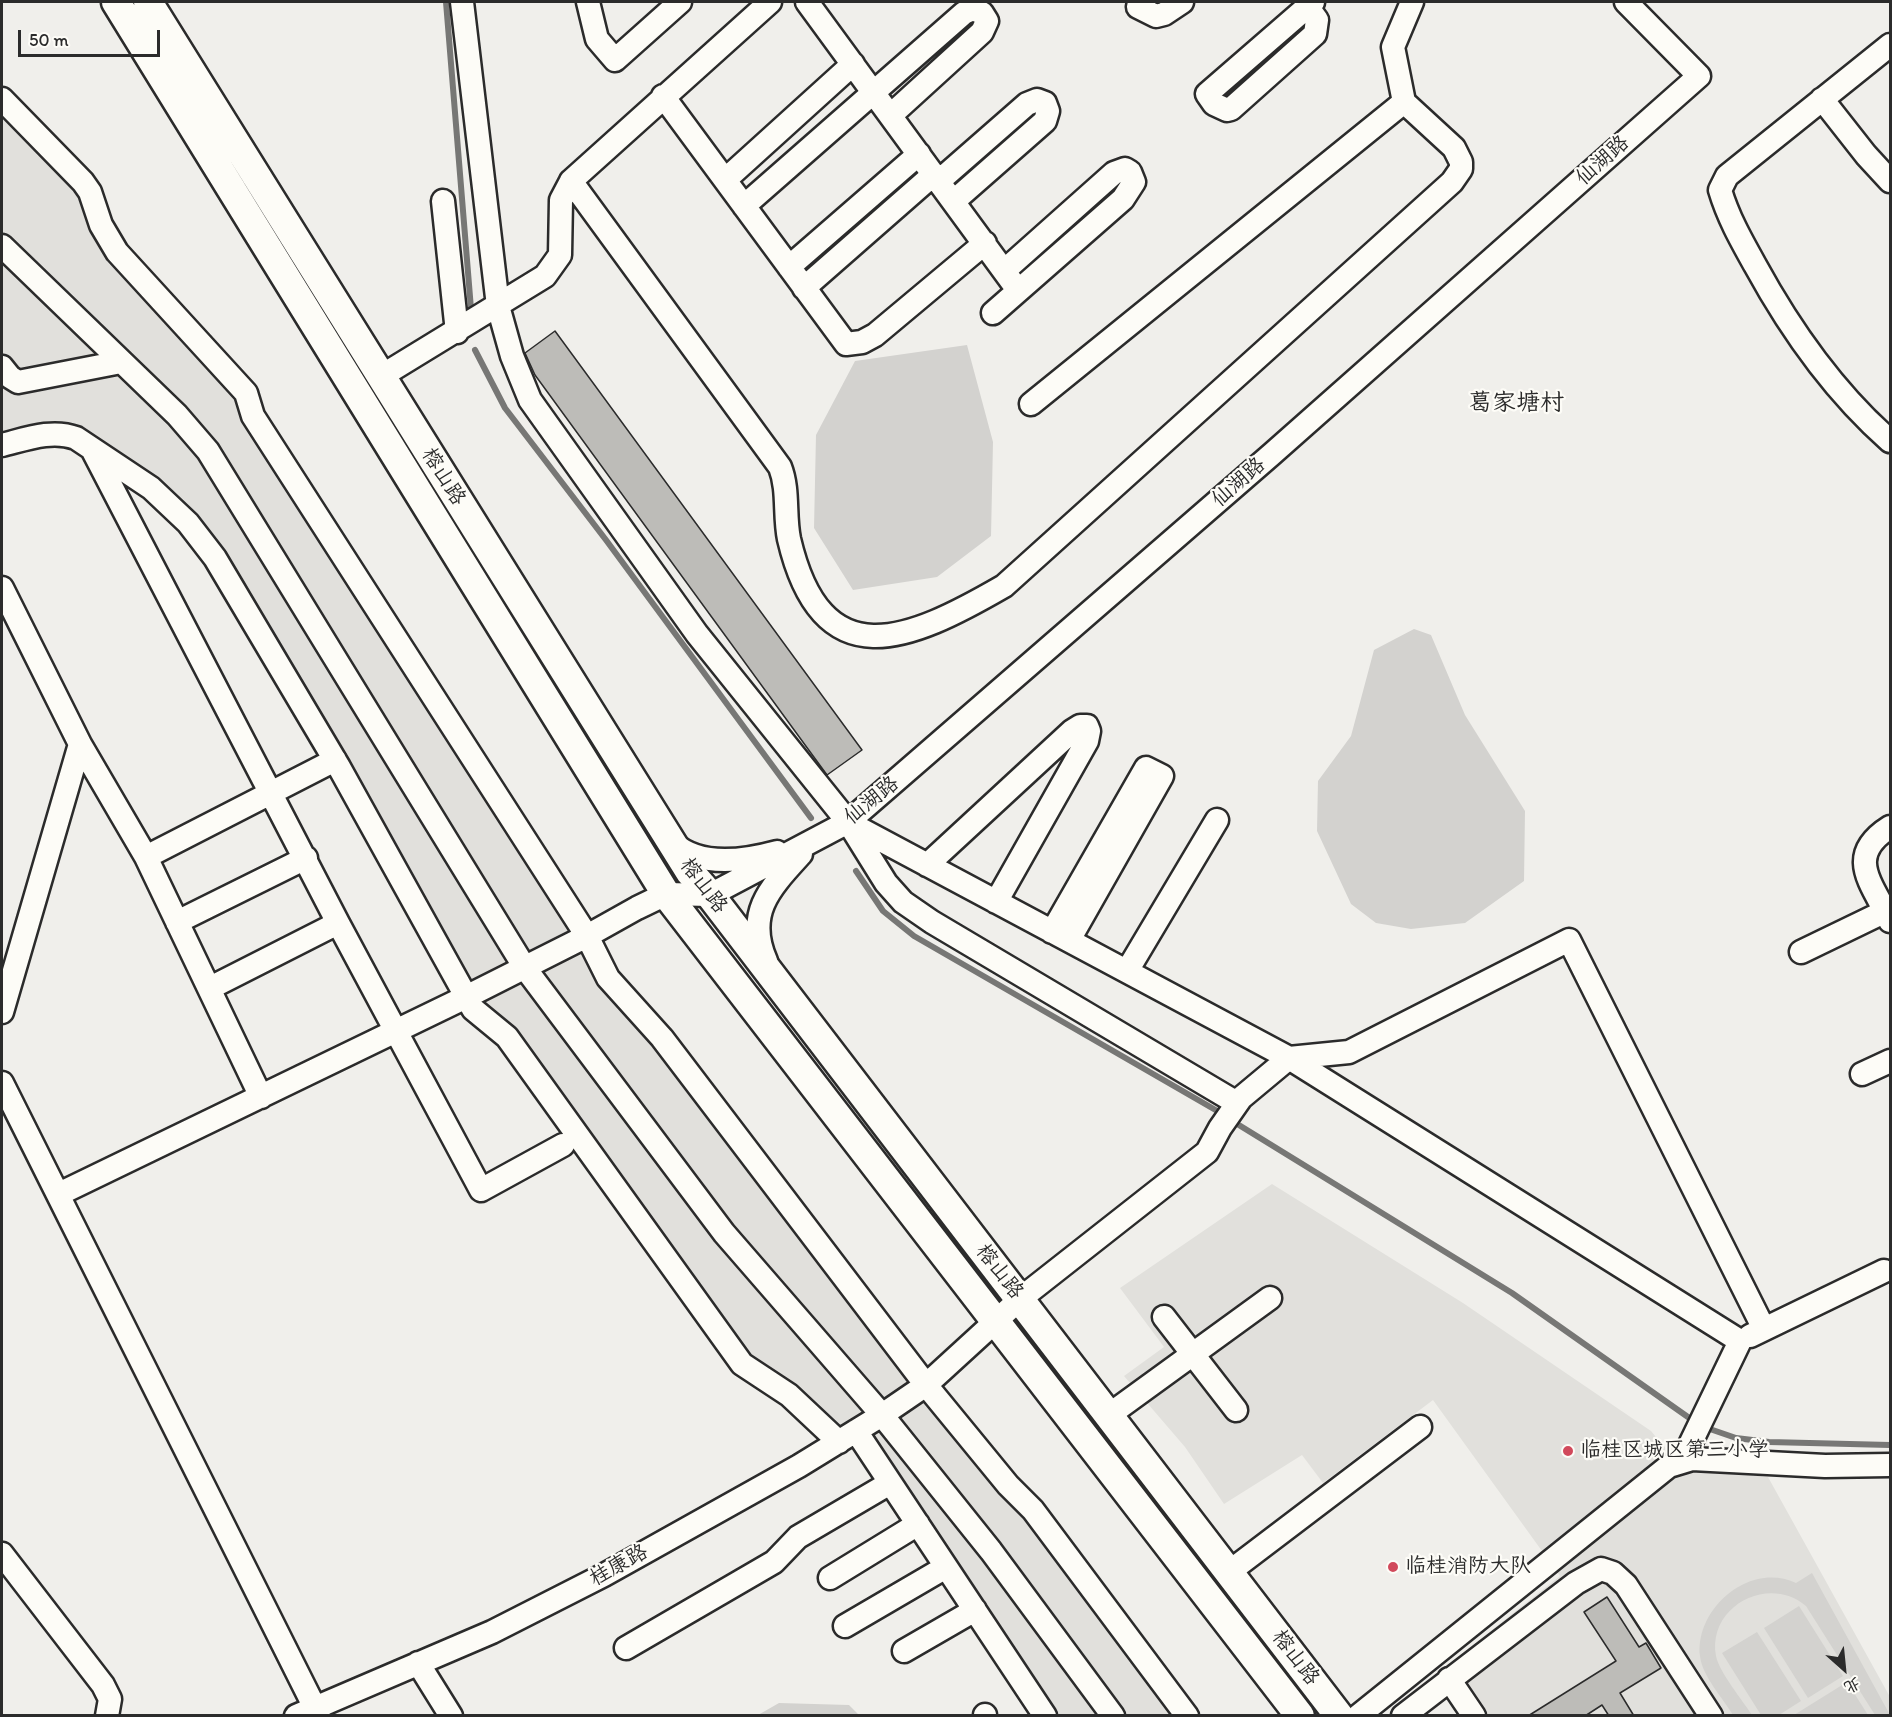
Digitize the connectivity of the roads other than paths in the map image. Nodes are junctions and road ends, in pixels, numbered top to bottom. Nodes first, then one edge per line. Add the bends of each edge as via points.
1 (116, 2) edge
2 (148, 2) edge
3 (462, 2) edge
4 (588, 2) edge
5 (680, 2) edge
6 (770, 2) edge
7 (807, 2) edge
8 (1144, 2) edge
9 (1182, 2) edge
10 (1412, 2) edge
11 (1626, 2) edge
12 (1310, 4) edge
13 (1890, 45) edge
14 (853, 64) junction
15 (874, 92) junction
16 (663, 96) junction
17 (2, 99) edge
18 (1822, 99) junction
19 (1404, 102) junction
20 (891, 115) junction
21 (919, 154) junction
22 (937, 178) junction
23 (725, 180) junction
24 (571, 181) junction
25 (1890, 181) edge
26 (443, 201) dead end
27 (954, 201) junction
28 (744, 206) junction
29 (985, 243) junction
30 (2, 246) edge
31 (789, 267) junction
32 (1004, 271) junction
33 (804, 288) junction
34 (1018, 291) junction
35 (498, 306) junction
36 (993, 313) dead end
37 (458, 332) junction
38 (121, 362) junction
39 (2, 367) edge
40 (380, 377) junction
41 (1031, 404) dead end
42 (1890, 441) edge
43 (2, 444) edge
44 (92, 448) junction
45 (2, 588) edge
46 (80, 744) junction
47 (335, 760) junction
48 (272, 794) junction
49 (1217, 819) dead end
50 (848, 822) junction
51 (1890, 827) edge
52 (668, 838) junction
53 (810, 842) junction
54 (146, 857) junction
55 (306, 858) junction
56 (927, 865) junction
57 (651, 868) junction
58 (666, 894) junction
59 (710, 896) junction
60 (996, 902) junction
61 (637, 908) junction
62 (1889, 914) edge
63 (177, 922) junction
64 (338, 923) junction
65 (691, 926) junction
66 (587, 936) junction
67 (1060, 936) junction
68 (1801, 952) dead end
69 (525, 968) junction
70 (1127, 971) junction
71 (775, 981) junction
72 (210, 988) junction
73 (466, 997) junction
74 (2, 1012) edge
75 (396, 1031) junction
76 (1289, 1058) junction
77 (1890, 1061) edge
78 (1862, 1074) dead end
79 (2, 1083) edge
80 (261, 1097) junction
81 (1237, 1103) junction
82 (563, 1145) dead end
83 (59, 1194) junction
84 (1884, 1271) dead end
85 (1270, 1298) dead end
86 (1020, 1299) junction
87 (1164, 1317) dead end
88 (997, 1321) junction
89 (1764, 1329) junction
90 (1740, 1341) junction
91 (1193, 1355) junction
92 (926, 1385) junction
93 (1236, 1410) dead end
94 (882, 1415) junction
95 (1109, 1415) junction
96 (1420, 1427) dead end
97 (847, 1437) junction
98 (1682, 1461) junction
99 (1890, 1465) edge
100 (890, 1483) junction
101 (918, 1524) junction
102 (2, 1554) edge
103 (946, 1567) junction
104 (1229, 1572) junction
105 (830, 1578) dead end
106 (975, 1610) junction
107 (845, 1626) dead end
108 (627, 1648) dead end
109 (904, 1651) dead end
110 (418, 1663) junction
111 (1449, 1679) junction
112 (310, 1713) edge
113 (107, 1716) edge
114 (451, 1716) edge
115 (1045, 1716) edge
116 (1113, 1716) edge
117 (1186, 1716) edge
118 (1300, 1716) edge
119 (1339, 1716) edge
120 (1358, 1716) edge
121 (1403, 1716) edge
122 (1474, 1716) edge
123 (1711, 1716) edge

1 - 57 main road, 榕山路
2 - 40 main road, 榕山路
3 - 35 street
4 - 5 street via 597,39 615,60
6 - 16 street
7 - 14 street
8 - 9 street via 1138,7 1156,16
10 - 19 street via 1393,47
11 - 50 street, 仙湖路 via 1699,76
12 - 12 street via 1317,20 1315,34 1231,109 1214,104 1207,94
13 - 18 street
14 - 15 street
14 - 23 street
15 - 20 street
15 - 20 street via 964,13 973,9 986,16 982,32
15 - 28 street
16 - 23 street
16 - 24 street
17 - 66 street via 83,182 117,252 246,393 253,416
18 - 25 street
18 - 42 street via 1727,176 1720,190 1726,213 1790,325 1844,397
19 - 24 street via 1459,156 1461,169 1452,182 1004,586 955,613 912,630 883,636 856,635 837,628 815,602 797,567 789,539 780,467
19 - 41 street
20 - 21 street
21 - 22 street
21 - 31 street
22 - 27 street
22 - 27 street via 1033,100 1045,103 1045,121
22 - 33 street
23 - 28 street
24 - 35 street via 561,200 562,246 558,261 545,276
26 - 37 street
27 - 29 street
28 - 31 street
29 - 32 street
29 - 33 street via 858,344 846,344
30 - 38 street
31 - 33 street
32 - 34 street
32 - 34 street via 1114,173 1125,169 1130,172 1134,182 1123,199
34 - 36 street
35 - 37 street
35 - 50 street via 512,356 541,417 697,634
37 - 40 street
38 - 39 street via 18,382
38 - 69 street via 208,451
40 - 52 main road, 榕山路
43 - 44 street via 64,434
44 - 47 street via 151,488 188,523 215,558
44 - 48 street
45 - 46 street
46 - 54 street
46 - 74 street
47 - 48 street
47 - 73 street
48 - 54 street
48 - 55 street
49 - 70 street
50 - 53 street, 仙湖路
50 - 56 street
50 - 81 street via 886,883 916,911
51 - 62 street via 1869,843 1863,856
52 - 53 street via 685,853 718,860 756,857
52 - 59 main road, 榕山路
53 - 59 street, 仙湖路
53 - 71 street via 768,891 757,921 757,941
54 - 63 street
55 - 63 street
55 - 64 street
56 - 60 street
56 - 60 street via 1072,731 1087,726 1087,741
57 - 58 main road, 榕山路
57 - 61 street
58 - 59 street
58 - 61 street
58 - 65 main road, 榕山路
59 - 71 main road, 榕山路
60 - 67 street
61 - 65 street via 665,910
61 - 66 street
62 - 68 street
63 - 72 street
64 - 72 street
64 - 75 street
65 - 88 main road, 榕山路
66 - 69 street
66 - 92 street via 608,978 662,1038
67 - 67 street via 1146,768 1162,776
67 - 70 street
69 - 73 street
69 - 94 street via 724,1233
70 - 76 street
71 - 86 main road, 榕山路
72 - 80 street
73 - 75 street
73 - 97 street via 473,1009 507,1037 742,1364
75 - 80 street
75 - 82 street via 481,1190
76 - 81 street, 桂康路 via 1260,1079
76 - 89 street via 1349,1052 1569,940
76 - 90 street
77 - 78 street
79 - 83 street
80 - 83 street
81 - 86 street, 桂康路 via 1207,1152
83 - 112 street
84 - 89 street
85 - 91 street
86 - 88 street, 桂康路
86 - 95 main road, 榕山路
87 - 91 street
88 - 92 street, 桂康路
88 - 118 main road, 榕山路
89 - 90 street
90 - 98 street
91 - 93 street
91 - 95 street
92 - 94 street, 桂康路
92 - 117 street via 1033,1510
94 - 97 street, 桂康路
94 - 116 street via 991,1551
95 - 104 main road, 榕山路
96 - 104 street
97 - 100 street
97 - 110 street, 桂康路 via 604,1575 492,1632
98 - 99 street
98 - 120 street via 1658,1474
100 - 101 street
100 - 108 street via 798,1537 774,1562
101 - 103 street
101 - 105 street
102 - 113 street via 103,1685 110,1699
103 - 106 street
103 - 107 street
104 - 119 main road, 榕山路
106 - 109 street
106 - 115 street
110 - 112 street, 桂康路
110 - 114 street
111 - 121 street
111 - 122 street
111 - 123 street via 1576,1583 1594,1571 1607,1570 1626,1585

